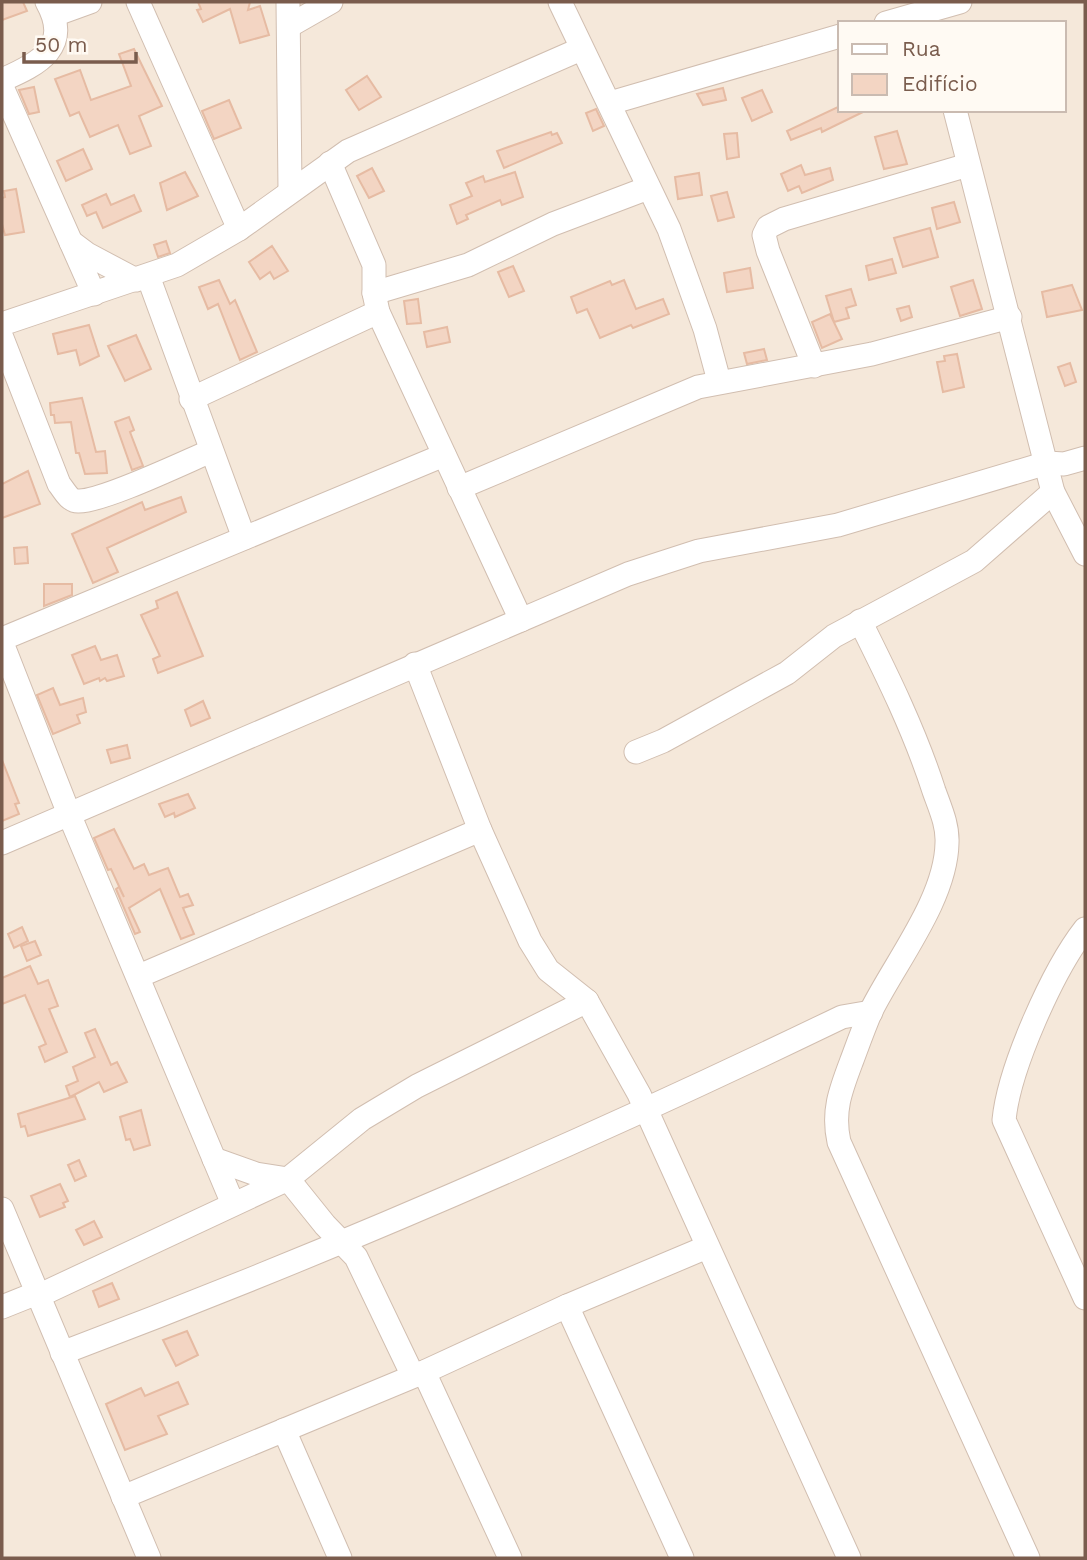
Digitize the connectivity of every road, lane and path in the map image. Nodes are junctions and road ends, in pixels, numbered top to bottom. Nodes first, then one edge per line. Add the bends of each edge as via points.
1 (90, 2) edge
2 (138, 2) edge
3 (288, 2) edge
4 (331, 2) edge
5 (560, 2) edge
6 (960, 2) edge
7 (51, 8) edge
8 (933, 16) edge
9 (899, 21) edge
10 (289, 26) junction
11 (838, 37) edge
12 (581, 49) junction
13 (2, 79) edge
14 (2, 87) edge
15 (610, 103) junction
16 (956, 112) edge
17 (330, 163) junction
18 (968, 165) junction
19 (648, 188) junction
20 (290, 190) junction
21 (239, 229) junction
22 (69, 240) junction
23 (142, 278) junction
24 (94, 294) junction
25 (376, 303) junction
26 (1010, 317) junction
27 (2, 324) edge
28 (2, 338) edge
29 (814, 366) junction
30 (719, 381) junction
31 (191, 398) junction
32 (211, 451) junction
33 (444, 455) junction
34 (1085, 458) edge
35 (1047, 463) junction
36 (459, 488) junction
37 (1053, 492) junction
38 (244, 538) junction
39 (1085, 554) edge
40 (521, 620) junction
41 (860, 621) junction
42 (2, 641) edge
43 (415, 664) junction
44 (636, 752) dead end
45 (69, 814) junction
46 (480, 830) junction
47 (2, 842) edge
48 (1085, 929) edge
49 (139, 975) junction
50 (587, 1001) junction
51 (871, 1012) junction
52 (817, 1029) junction
53 (856, 1050) junction
54 (646, 1110) junction
55 (214, 1158) junction
56 (288, 1179) junction
57 (233, 1204) junction
58 (2, 1209) edge
59 (341, 1240) junction
60 (707, 1247) junction
61 (38, 1294) junction
62 (1085, 1298) edge
63 (566, 1306) junction
64 (2, 1307) edge
65 (62, 1353) junction
66 (418, 1374) junction
67 (284, 1430) junction
68 (123, 1497) junction
69 (149, 1558) edge
70 (340, 1558) edge
71 (510, 1558) edge
72 (682, 1558) edge
73 (849, 1558) edge
74 (1028, 1558) edge

1 - 7 street
2 - 21 street
3 - 10 street
4 - 10 street
5 - 12 street
6 - 8 street
7 - 13 street via 57,34 48,51 39,62
8 - 9 street
10 - 20 street
11 - 15 street
12 - 15 street
12 - 17 street via 439,109
14 - 22 street
15 - 19 street
16 - 18 street
17 - 20 street
17 - 25 street via 374,265
18 - 26 street
18 - 29 street via 768,227 764,235 768,251
19 - 25 street via 553,224
19 - 30 street via 688,280
20 - 21 street
21 - 23 street via 177,265
22 - 23 street via 86,254
22 - 24 street
23 - 24 street
23 - 31 street
24 - 27 street
25 - 31 street
25 - 33 street
26 - 29 street
26 - 35 street
28 - 32 street via 59,484 77,502
29 - 30 street
30 - 36 street
31 - 32 street
32 - 38 street
33 - 36 street
33 - 38 street
34 - 35 street
35 - 37 street
35 - 40 street via 838,524 699,551 628,574
36 - 40 street
37 - 39 street
37 - 41 street via 974,561
38 - 42 street
40 - 43 street
41 - 44 street via 787,673
41 - 51 street via 920,750 946,827 947,843 933,897
42 - 45 street
43 - 45 street
43 - 46 street
45 - 47 street
45 - 49 street
46 - 49 street
46 - 50 street via 530,941 548,970
48 - 62 street via 1039,1013 1006,1095 1004,1120
49 - 55 street
50 - 54 street
50 - 56 street via 417,1086 362,1119
51 - 52 street via 855,1012
51 - 53 street
52 - 53 street via 843,1039
52 - 54 street
53 - 74 street via 836,1104 839,1142
54 - 59 street
54 - 60 street
55 - 56 street via 256,1174
55 - 57 street
56 - 57 street
56 - 59 street
57 - 61 street
58 - 61 street
59 - 65 street via 268,1275
59 - 66 street via 367,1274
60 - 63 street
60 - 73 street
61 - 64 street
61 - 65 street
63 - 66 street
63 - 72 street
65 - 68 street
66 - 67 street
66 - 71 street
67 - 68 street
67 - 70 street
68 - 69 street

